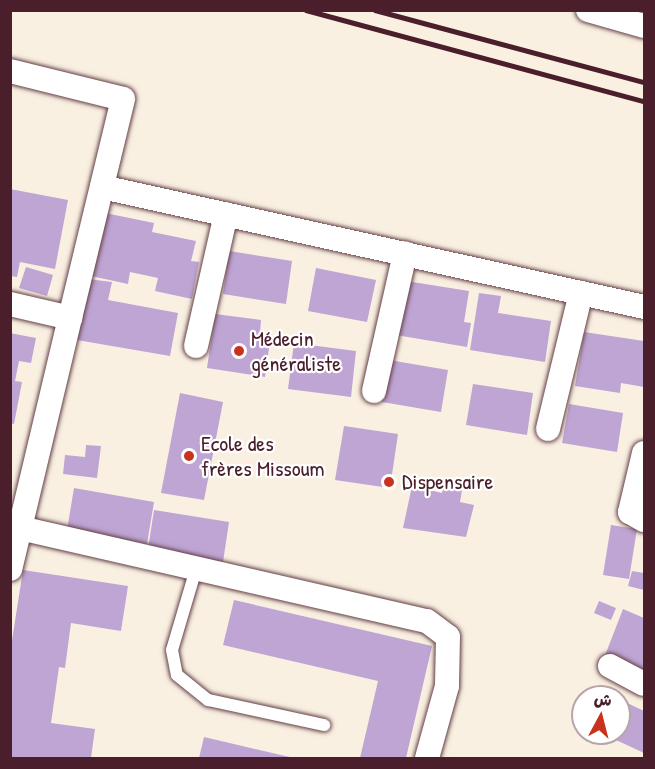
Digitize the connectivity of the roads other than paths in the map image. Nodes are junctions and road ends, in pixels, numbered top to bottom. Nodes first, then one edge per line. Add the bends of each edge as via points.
1 (588, 10) edge
2 (645, 26) edge
3 (10, 72) edge
4 (102, 187) junction
5 (225, 214) junction
6 (405, 253) junction
7 (581, 292) junction
8 (10, 304) edge
9 (645, 307) edge
10 (70, 318) junction
11 (196, 346) dead end
12 (374, 391) dead end
13 (548, 429) dead end
14 (645, 453) edge
15 (645, 520) edge
16 (20, 528) junction
17 (10, 568) edge
18 (196, 569) junction
19 (610, 666) dead end
20 (645, 684) edge
21 (324, 725) dead end
22 (427, 759) edge

1 - 2 street
3 - 4 street via 123,99
4 - 5 street
4 - 10 street
5 - 6 street
5 - 11 street
6 - 7 street
6 - 12 street
7 - 9 street
7 - 13 street
8 - 10 street
10 - 16 street
14 - 15 street via 630,512
16 - 17 street
16 - 18 street
18 - 21 lane via 172,650 177,675 208,700
18 - 22 street via 427,621 448,637 447,686
19 - 20 street

